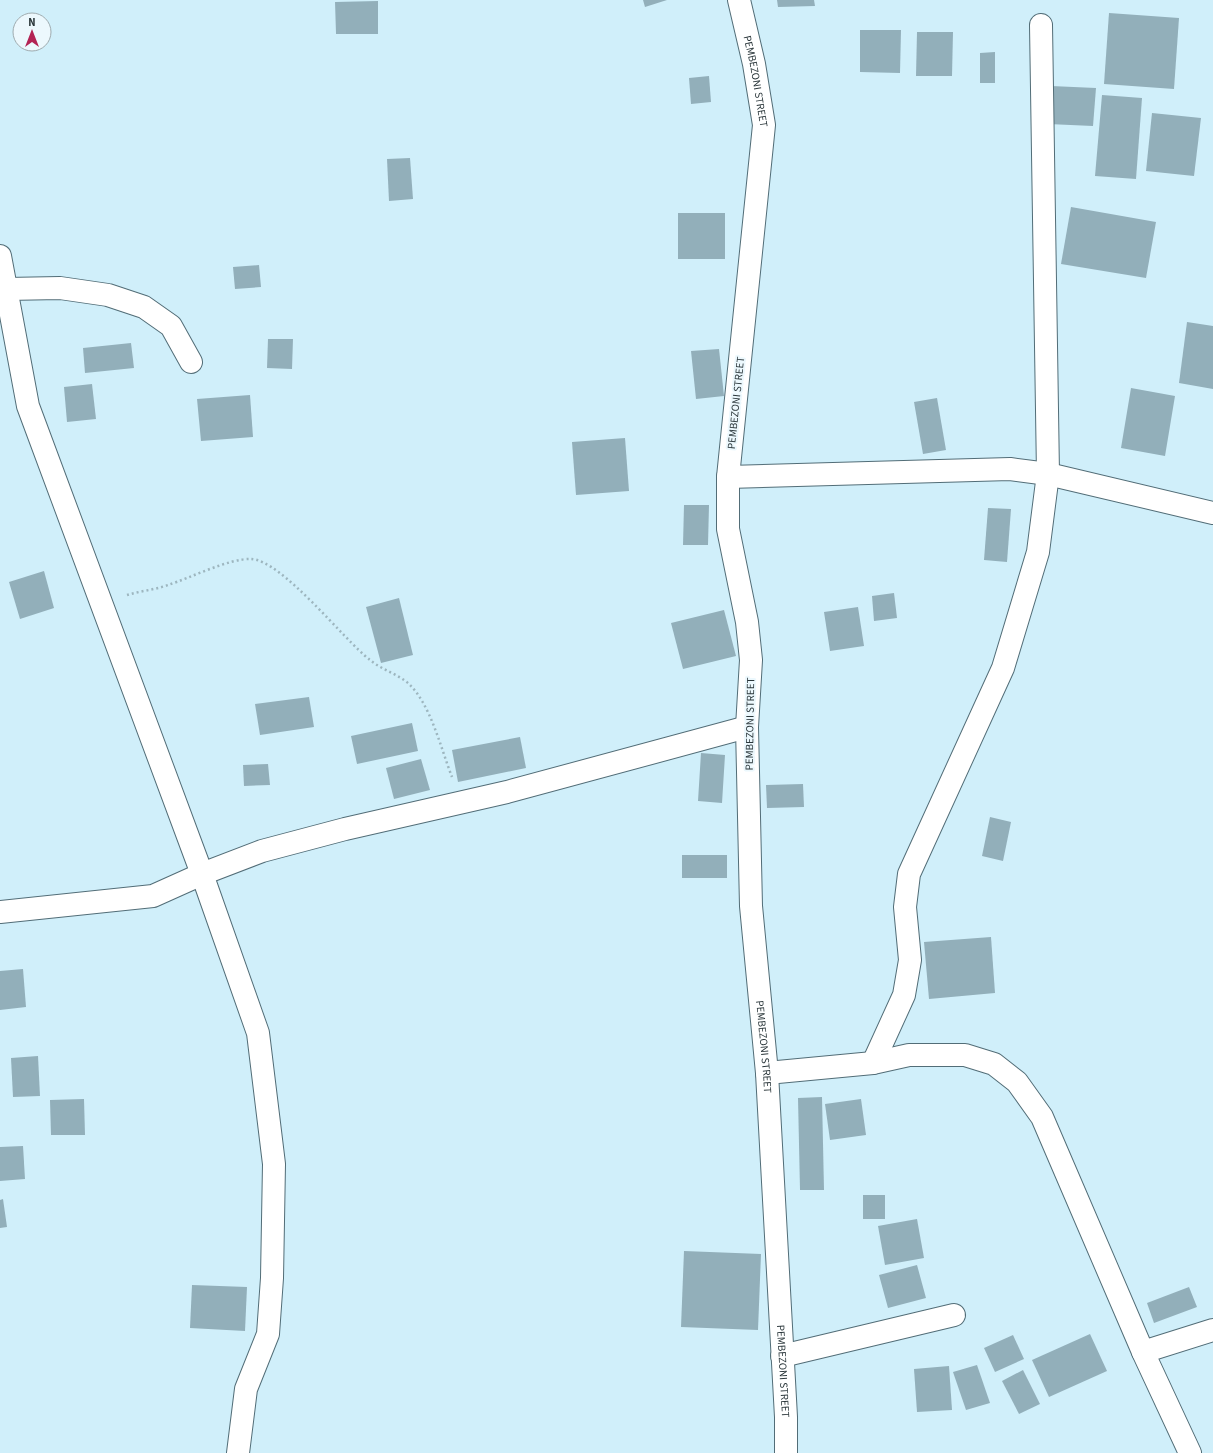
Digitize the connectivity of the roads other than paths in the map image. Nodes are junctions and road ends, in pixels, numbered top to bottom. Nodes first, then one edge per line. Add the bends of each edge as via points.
1 (739, 0) edge
2 (1041, 25) dead end
3 (0, 256) edge
4 (6, 289) junction
5 (190, 362) dead end
6 (1048, 474) junction
7 (728, 477) junction
8 (1213, 512) edge
9 (747, 727) junction
10 (202, 874) junction
11 (0, 912) edge
12 (873, 1063) junction
13 (767, 1073) junction
14 (954, 1315) dead end
15 (1213, 1330) edge
16 (1143, 1352) junction
17 (782, 1356) junction
18 (238, 1453) edge
19 (786, 1453) edge
20 (1190, 1453) edge

1 - 7 street, PEMBEZONI STREET via 754,64 764,125
2 - 6 street
3 - 4 street
4 - 5 street via 60,288 108,295 144,307 171,326
4 - 10 street via 28,406
6 - 7 street via 1010,469
6 - 8 street
6 - 12 street via 1038,552 1003,668 908,874 905,907 910,960 904,995
7 - 9 street, PEMBEZONI STREET via 728,529 747,622 751,660
9 - 10 street via 507,792 270,849
9 - 13 street, PEMBEZONI STREET via 751,906
10 - 11 street via 153,896
10 - 18 street via 258,1033 274,1164 272,1278 268,1334 246,1389
12 - 13 street
12 - 16 street via 908,1055 964,1055 994,1064 1017,1082 1042,1117
13 - 17 street, PEMBEZONI STREET
14 - 17 street
15 - 16 street
16 - 20 street
17 - 19 street, PEMBEZONI STREET

